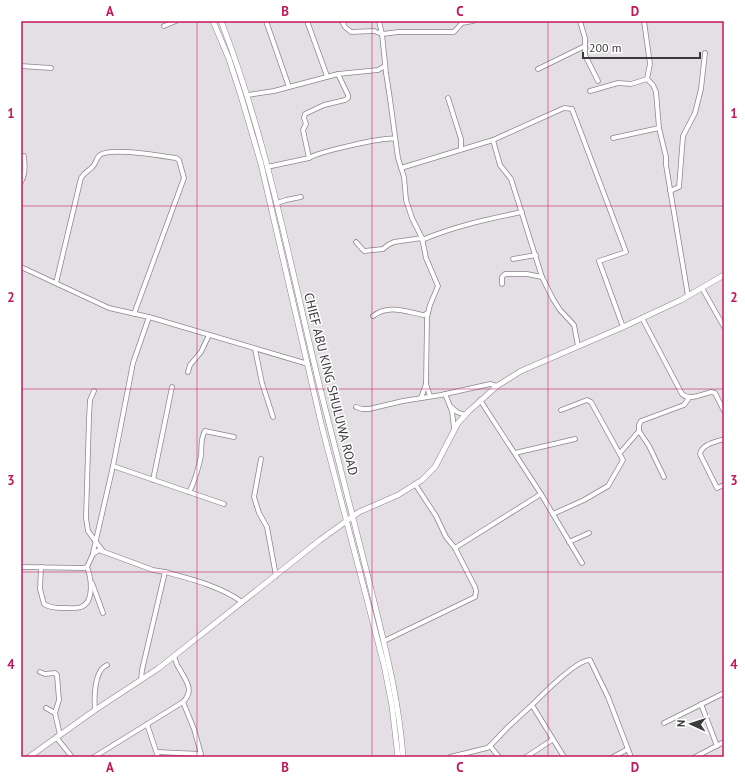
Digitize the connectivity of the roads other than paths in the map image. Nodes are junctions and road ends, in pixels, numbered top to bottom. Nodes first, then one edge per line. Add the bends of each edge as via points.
1 (176, 21) edge
2 (214, 21) edge
3 (221, 21) edge
4 (266, 21) edge
5 (307, 21) edge
6 (342, 21) edge
7 (379, 21) edge
8 (473, 21) edge
9 (580, 21) edge
10 (644, 21) edge
11 (164, 26) dead end
12 (382, 34) junction
13 (585, 46) junction
14 (705, 53) dead end
15 (21, 66) edge
16 (385, 66) junction
17 (51, 68) dead end
18 (538, 69) dead end
19 (378, 70) junction
20 (386, 73) junction
21 (338, 74) junction
22 (327, 76) junction
23 (647, 79) junction
24 (598, 81) dead end
25 (289, 86) junction
26 (590, 91) dead end
27 (248, 95) junction
28 (448, 98) dead end
29 (659, 128) junction
30 (613, 138) dead end
31 (395, 139) junction
32 (493, 140) junction
33 (461, 149) junction
34 (24, 156) dead end
35 (309, 158) junction
36 (267, 167) junction
37 (401, 168) junction
38 (21, 182) edge
39 (670, 191) junction
40 (301, 197) dead end
41 (277, 203) junction
42 (522, 212) junction
43 (422, 239) junction
44 (356, 242) dead end
45 (536, 255) junction
46 (513, 259) dead end
47 (21, 267) edge
48 (724, 275) edge
49 (542, 277) junction
50 (295, 279) junction
51 (288, 280) junction
52 (56, 283) junction
53 (502, 284) dead end
54 (702, 288) junction
55 (688, 296) junction
56 (134, 314) junction
57 (426, 315) junction
58 (373, 316) dead end
59 (149, 317) junction
60 (642, 318) junction
61 (623, 327) junction
62 (724, 327) edge
63 (209, 335) junction
64 (578, 346) junction
65 (255, 349) junction
66 (308, 364) junction
67 (188, 372) dead end
68 (426, 384) junction
69 (497, 386) junction
70 (172, 387) dead end
71 (94, 391) dead end
72 (445, 394) junction
73 (430, 396) junction
74 (421, 398) junction
75 (689, 398) junction
76 (480, 400) junction
77 (450, 406) junction
78 (356, 407) dead end
79 (561, 410) dead end
80 (724, 411) edge
81 (465, 415) junction
82 (273, 417) dead end
83 (454, 428) junction
84 (639, 431) junction
85 (234, 437) dead end
86 (575, 439) dead end
87 (724, 439) edge
88 (515, 453) junction
89 (620, 454) junction
90 (261, 459) dead end
91 (113, 466) junction
92 (664, 477) dead end
93 (154, 480) junction
94 (415, 484) junction
95 (724, 485) edge
96 (189, 492) junction
97 (541, 494) junction
98 (224, 504) dead end
99 (553, 514) junction
100 (352, 516) junction
101 (347, 521) junction
102 (589, 532) dead end
103 (569, 542) junction
104 (95, 543) junction
105 (455, 548) junction
106 (102, 550) junction
107 (93, 554) junction
108 (582, 563) dead end
109 (21, 567) edge
110 (41, 567) junction
111 (87, 567) junction
112 (165, 572) junction
113 (276, 576) junction
114 (91, 580) junction
115 (242, 602) junction
116 (103, 613) dead end
117 (384, 642) junction
118 (174, 657) junction
119 (107, 665) dead end
120 (40, 672) dead end
121 (141, 680) junction
122 (724, 693) edge
123 (182, 702) junction
124 (701, 704) junction
125 (532, 705) junction
126 (46, 708) dead end
127 (95, 710) junction
128 (55, 713) junction
129 (664, 722) dead end
130 (147, 724) junction
131 (58, 736) junction
132 (552, 740) junction
133 (724, 742) edge
134 (490, 746) junction
135 (717, 746) junction
136 (628, 749) junction
137 (157, 755) edge
138 (463, 755) edge
139 (29, 757) edge
140 (72, 757) edge
141 (94, 757) edge
142 (398, 757) edge
143 (403, 757) edge
144 (450, 757) edge
145 (499, 757) edge
146 (526, 757) edge
147 (564, 757) edge
148 (613, 757) edge
149 (632, 757) edge
150 (695, 757) edge

1 - 11 street
2 - 51 street via 229,59 261,164
3 - 27 street, CHIEF ABU KING SHULUWA ROAD
4 - 25 street
5 - 22 street
6 - 12 street via 351,32 374,31
7 - 12 street
8 - 12 street via 462,23 454,32
9 - 13 street
10 - 23 street via 650,64
12 - 16 street
13 - 18 street
13 - 24 street via 585,55
14 - 39 street via 695,113 683,136 679,187
15 - 17 street
16 - 19 street
16 - 20 street
19 - 20 street
19 - 21 street
20 - 31 street
21 - 22 street
21 - 35 street via 348,98 305,114 306,124 303,130
22 - 25 street
23 - 26 street via 631,84 618,83
23 - 29 street via 656,92
25 - 27 street
27 - 36 street, CHIEF ABU KING SHULUWA ROAD
28 - 33 street via 461,139
29 - 30 street
29 - 39 street
31 - 35 street via 387,138 355,145 315,154
31 - 37 street
32 - 33 street
32 - 42 street via 500,165 511,179
32 - 61 street via 564,108 572,109 626,252 599,261
33 - 37 street
34 - 38 street via 25,170
35 - 36 street
36 - 41 street, CHIEF ABU KING SHULUWA ROAD
37 - 43 street via 406,200
39 - 55 street
40 - 41 street
41 - 50 street, CHIEF ABU KING SHULUWA ROAD
42 - 43 street via 482,220
42 - 45 street
43 - 44 street via 394,242 384,249 364,251
43 - 57 street via 426,258 438,286
45 - 46 street
45 - 49 street
47 - 52 street
48 - 54 street
49 - 53 street via 506,274 502,276
49 - 64 street via 560,310 574,325
50 - 51 street
50 - 100 street, CHIEF ABU KING SHULUWA ROAD
51 - 66 street
52 - 56 street via 109,308
52 - 56 street via 81,178 84,172 93,166 99,155 116,151 176,158 179,160 184,178
54 - 55 street
54 - 62 street
55 - 60 street
56 - 59 street
57 - 58 street via 396,309 382,310
57 - 68 street
59 - 63 street
59 - 91 street via 133,363
60 - 61 street
60 - 75 street via 682,394
61 - 64 street
63 - 65 street
63 - 67 street
64 - 69 street via 521,371
65 - 66 street
65 - 82 street
66 - 101 street
68 - 73 street
68 - 74 street
69 - 72 street via 490,384
69 - 76 street
70 - 93 street
71 - 104 street via 90,400 86,518 88,531
72 - 73 street
72 - 77 street
73 - 74 street
74 - 78 street via 369,409
75 - 80 street via 715,393
75 - 84 street via 684,405 641,421
76 - 81 street
76 - 88 street
77 - 81 street
77 - 83 street
79 - 89 street via 587,400 591,402
81 - 83 street
83 - 94 street via 435,467
84 - 89 street
84 - 92 street
85 - 96 street via 206,431 201,440 200,460
86 - 88 street
87 - 95 street via 704,447 700,454 717,488
88 - 97 street
89 - 99 street via 623,460 608,486
90 - 113 street via 254,497 266,527
91 - 93 street
91 - 104 street
93 - 96 street
94 - 100 street via 398,495
94 - 105 street
96 - 98 street
97 - 99 street
97 - 105 street
99 - 103 street
100 - 101 street
100 - 117 street, CHIEF ABU KING SHULUWA ROAD
101 - 113 street
101 - 142 street via 384,665
102 - 103 street
103 - 108 street
104 - 106 street
104 - 107 street
105 - 117 street via 475,587 475,597
106 - 107 street
106 - 112 street via 129,562
107 - 111 street
109 - 110 street
110 - 111 street
110 - 114 street via 41,594 44,604 49,607 82,607 90,596
111 - 114 street
112 - 115 street via 219,590
112 - 121 street
113 - 115 street
114 - 116 street
115 - 118 street
117 - 143 street, CHIEF ABU KING SHULUWA ROAD via 394,688
118 - 121 street
118 - 123 street via 188,686 188,696
119 - 127 street via 102,668 97,678
120 - 128 street via 55,672 57,675 59,700
121 - 127 street
122 - 124 street
123 - 130 street
123 - 137 street via 201,754
124 - 129 street
124 - 135 street
125 - 132 street
125 - 134 street
125 - 136 street via 571,669 590,660 608,697
126 - 128 street
127 - 131 street
128 - 131 street
130 - 137 street
130 - 141 street
131 - 139 street
131 - 140 street
132 - 146 street
132 - 147 street
133 - 135 street
134 - 138 street
134 - 145 street
135 - 150 street
136 - 148 street
136 - 149 street
138 - 144 street

